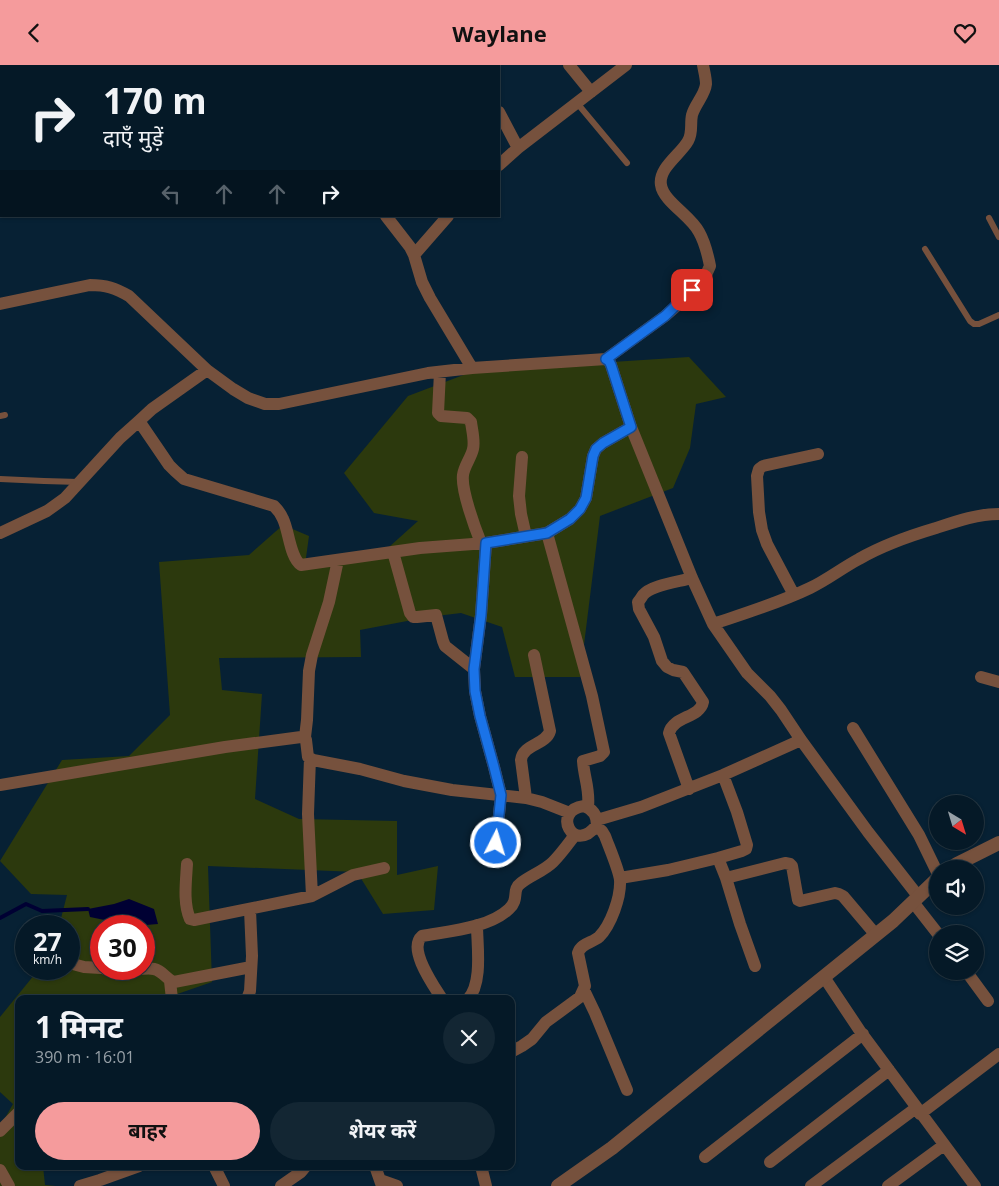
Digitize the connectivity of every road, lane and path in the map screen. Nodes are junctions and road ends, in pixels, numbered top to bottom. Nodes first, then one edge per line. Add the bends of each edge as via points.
1 (569, 65) edge
2 (626, 65) edge
3 (703, 65) edge
4 (591, 92) junction
5 (577, 103) junction
6 (500, 114) edge
7 (518, 148) junction
8 (627, 163) dead end
9 (500, 164) edge
10 (387, 217) edge
11 (447, 217) edge
12 (989, 218) dead end
13 (999, 237) edge
14 (925, 249) dead end
15 (414, 255) junction
16 (0, 304) edge
17 (999, 315) edge
18 (606, 359) junction
19 (472, 368) junction
20 (207, 370) junction
21 (440, 372) junction
22 (139, 421) junction
23 (631, 427) junction
24 (818, 454) dead end
25 (522, 457) dead end
26 (0, 479) edge
27 (80, 481) junction
28 (999, 514) edge
29 (0, 533) edge
30 (547, 533) junction
31 (526, 536) junction
32 (484, 543) junction
33 (393, 552) junction
34 (338, 560) junction
35 (692, 578) junction
36 (794, 595) junction
37 (713, 624) junction
38 (534, 655) dead end
39 (474, 669) junction
40 (981, 677) dead end
41 (999, 682) edge
42 (853, 728) dead end
43 (305, 737) junction
44 (801, 740) junction
45 (310, 758) junction
46 (723, 775) junction
47 (0, 785) edge
48 (688, 789) junction
49 (501, 795) junction
50 (526, 797) junction
51 (588, 807) junction
52 (570, 813) junction
53 (597, 823) junction
54 (575, 835) junction
55 (496, 843) dead end
56 (999, 843) edge
57 (718, 858) junction
58 (932, 860) edge
59 (965, 860) edge
60 (187, 864) dead end
61 (384, 868) dead end
62 (620, 878) junction
63 (726, 878) junction
64 (929, 887) edge
65 (312, 896) junction
66 (916, 899) junction
67 (250, 909) junction
68 (477, 925) junction
69 (932, 925) edge
70 (876, 935) junction
71 (251, 967) junction
72 (755, 967) dead end
73 (155, 970) edge
74 (824, 977) junction
75 (973, 980) edge
76 (170, 981) junction
77 (584, 990) junction
78 (172, 995) edge
79 (248, 995) edge
80 (440, 995) edge
81 (471, 995) edge
82 (988, 1001) dead end
83 (863, 1034) junction
84 (515, 1050) edge
85 (999, 1054) edge
86 (889, 1070) junction
87 (627, 1090) dead end
88 (918, 1111) junction
89 (15, 1117) edge
90 (0, 1131) edge
91 (944, 1145) junction
92 (705, 1157) dead end
93 (770, 1162) dead end
94 (0, 1170) edge
95 (128, 1170) edge
96 (216, 1170) edge
97 (303, 1170) edge
98 (376, 1170) edge
99 (482, 1170) edge
100 (381, 1183) edge
101 (8, 1186) edge
102 (80, 1186) edge
103 (224, 1186) edge
104 (281, 1186) edge
105 (397, 1186) edge
106 (486, 1186) edge
107 (558, 1186) edge
108 (811, 1186) edge
109 (888, 1186) edge
110 (974, 1186) edge

1 - 4 street
2 - 4 street
3 - 18 street via 706,84 691,118 691,134 664,172 661,186 666,196 699,232 710,266 705,277 665,316
4 - 5 street
5 - 7 street
5 - 8 lane
6 - 7 street
7 - 9 street
10 - 15 street
11 - 15 street
12 - 13 lane
14 - 17 lane via 970,321 979,324
15 - 19 street via 430,298
16 - 20 street via 90,285 116,289 129,296
18 - 19 street
18 - 23 street via 611,365
19 - 21 street
20 - 21 street via 248,398 265,404 280,404
20 - 22 street
21 - 32 street via 438,413 467,418 472,422 473,449 462,477 468,504
22 - 27 street
22 - 34 street via 169,465 184,479 274,506 284,519 298,563 305,565
23 - 30 street via 596,449 588,491 580,509
23 - 35 street
24 - 36 street via 763,466 757,476 762,530
25 - 31 street via 519,496
26 - 27 lane
27 - 29 street via 47,511
28 - 36 street via 971,517 890,543
30 - 31 street
30 - 51 street via 604,752 583,761
31 - 32 street
32 - 33 street
32 - 39 street via 481,615
33 - 34 street
33 - 39 street via 412,617 437,616 445,646
34 - 43 street via 309,671
35 - 37 street
35 - 48 street via 649,590 638,603 662,661 667,667 683,672 702,702 702,707 674,724 669,733
36 - 37 street
37 - 44 street via 747,673 781,709
38 - 50 street via 550,731 546,739 522,755
39 - 49 street via 480,716
40 - 41 street
42 - 58 street
43 - 45 street
43 - 47 street via 225,747
44 - 46 street
44 - 66 street
45 - 49 street via 404,781
45 - 65 street via 308,815
46 - 48 street
46 - 57 street via 747,845 742,851
48 - 53 street
49 - 50 street
49 - 55 street
50 - 52 street
51 - 52 street via 579,807
51 - 53 street
52 - 54 street via 567,824
53 - 54 street via 592,832
53 - 62 street
54 - 68 street via 554,861 520,883 516,901 508,910
56 - 59 street
57 - 62 street
57 - 63 street
60 - 67 street via 186,892 190,919
61 - 65 street via 353,875
62 - 77 street via 611,919 599,937 582,946 578,953
63 - 70 street via 790,864 798,900 839,894
63 - 72 street
64 - 66 street
65 - 67 street
66 - 69 street
66 - 70 street
67 - 71 street
68 - 80 street via 419,939 417,944 423,966
68 - 81 street via 477,973
70 - 74 street
71 - 76 street
71 - 79 street
73 - 76 street
74 - 83 street
74 - 107 street via 612,1148
75 - 82 street
76 - 78 street
77 - 84 street via 580,997 546,1022 532,1039
77 - 87 street
83 - 86 street
83 - 92 street
85 - 88 street
86 - 88 street
86 - 93 street
88 - 91 street
88 - 108 street
89 - 90 street
91 - 109 street
91 - 110 street
94 - 101 street
95 - 102 street
96 - 103 street
97 - 104 street
98 - 100 street
99 - 106 street
100 - 105 street

